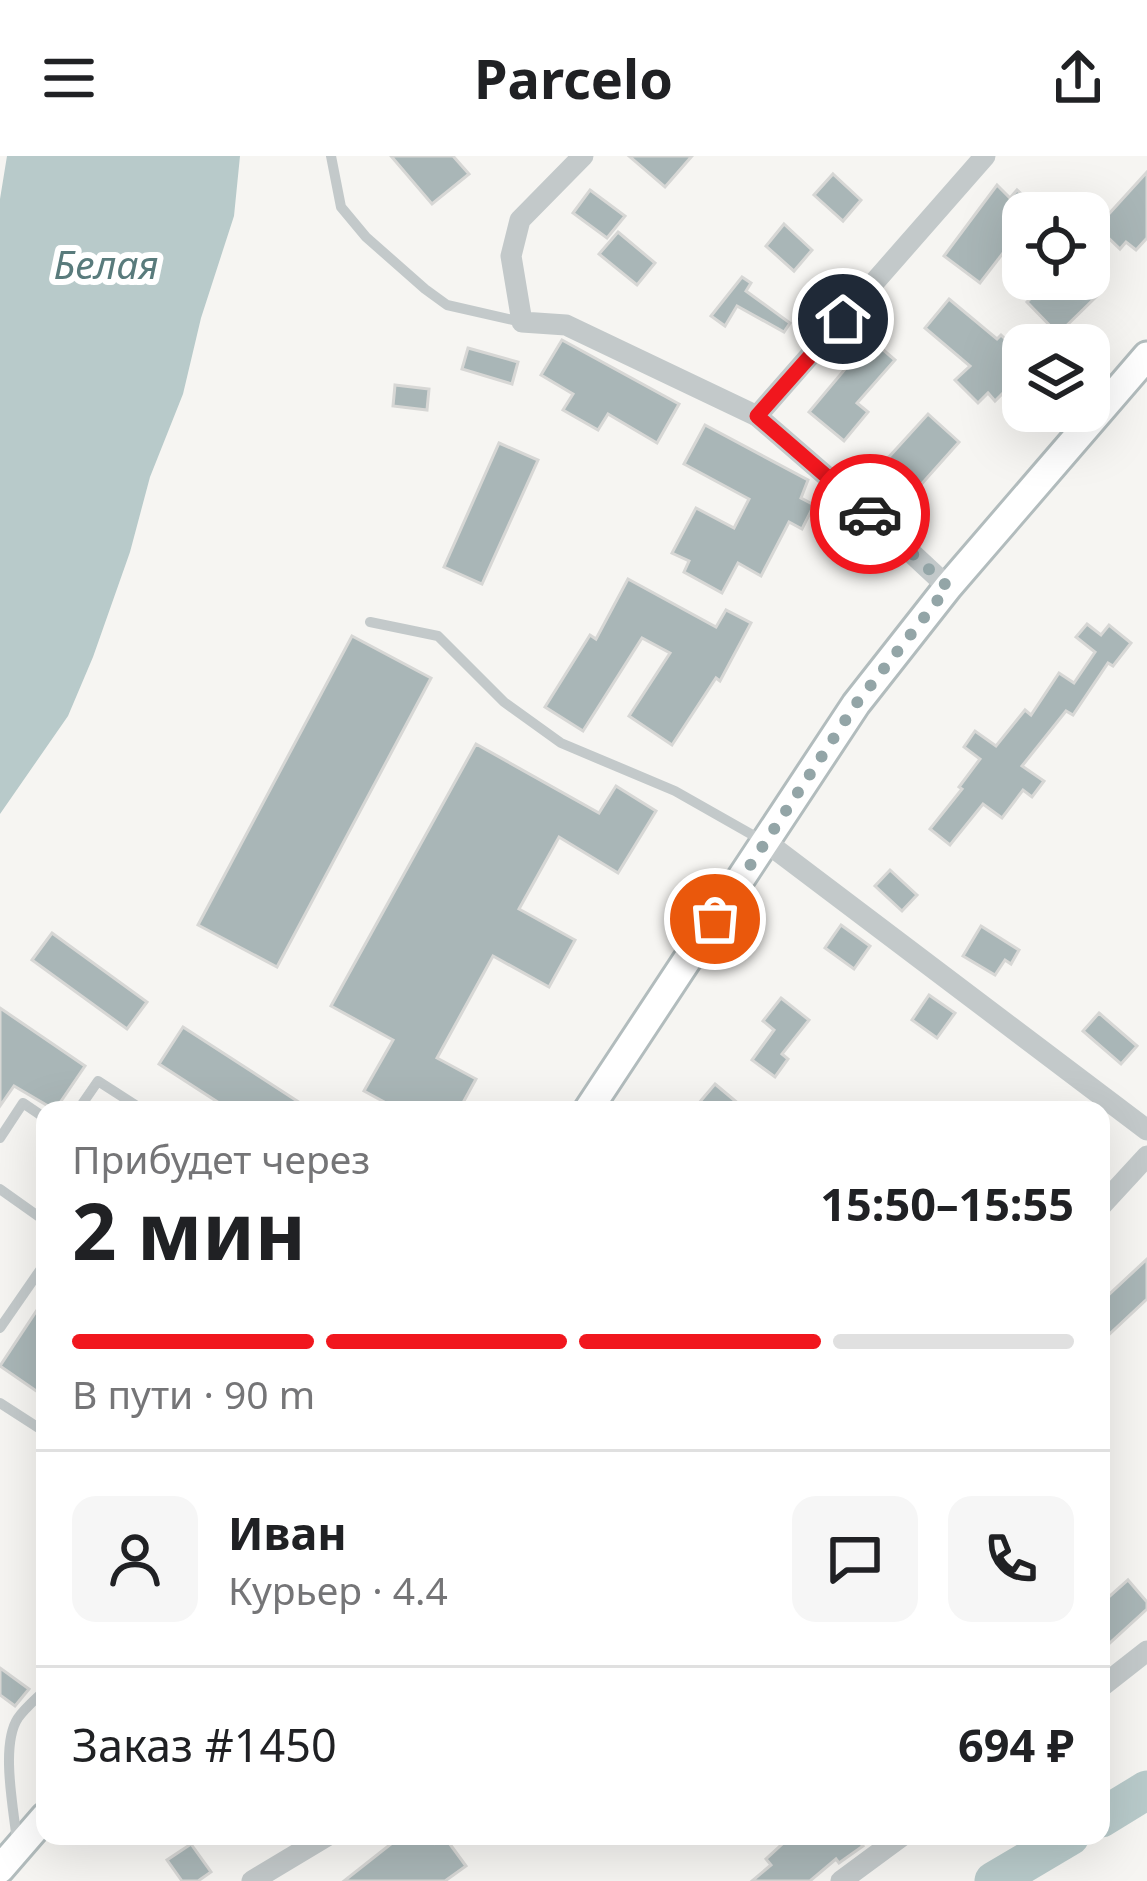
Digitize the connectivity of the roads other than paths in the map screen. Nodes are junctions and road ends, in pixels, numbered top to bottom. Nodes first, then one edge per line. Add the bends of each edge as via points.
1 (331, 156) edge
2 (583, 156) edge
3 (985, 156) edge
4 (522, 322) junction
5 (1147, 356) edge
6 (757, 416) junction
7 (948, 587) junction
8 (370, 622) dead end
9 (766, 842) junction
10 (85, 1101) edge
11 (128, 1101) edge
12 (594, 1101) edge
13 (1109, 1101) edge
14 (1110, 1102) edge
15 (36, 1112) edge
16 (1147, 1130) edge
17 (0, 1138) edge
18 (1147, 1156) edge
19 (0, 1189) edge
20 (1110, 1196) edge
21 (36, 1215) edge
22 (36, 1274) edge
23 (5, 1311) edge
24 (0, 1328) edge
25 (0, 1403) edge
26 (36, 1426) edge
27 (1147, 1651) edge
28 (1110, 1680) edge
29 (36, 1699) edge
30 (36, 1828) edge
31 (312, 1845) edge
32 (890, 1845) edge
33 (9, 1859) edge
34 (252, 1881) edge
35 (841, 1881) edge

1 - 4 lane via 341,207 425,290 447,305
2 - 4 street via 520,220 511,256
3 - 6 street
4 - 6 street via 566,326
5 - 7 main road
6 - 7 street
7 - 9 main road via 856,704
8 - 9 lane via 438,636 504,703 561,743 675,791
9 - 12 main road
9 - 13 street
10 - 11 lane via 98,1081
14 - 16 street
15 - 17 lane via 23,1103
18 - 20 street
19 - 21 lane
22 - 23 lane
23 - 24 lane
25 - 26 lane
27 - 28 street
29 - 33 lane via 11,1731
30 - 33 main road
31 - 34 street
32 - 35 street

